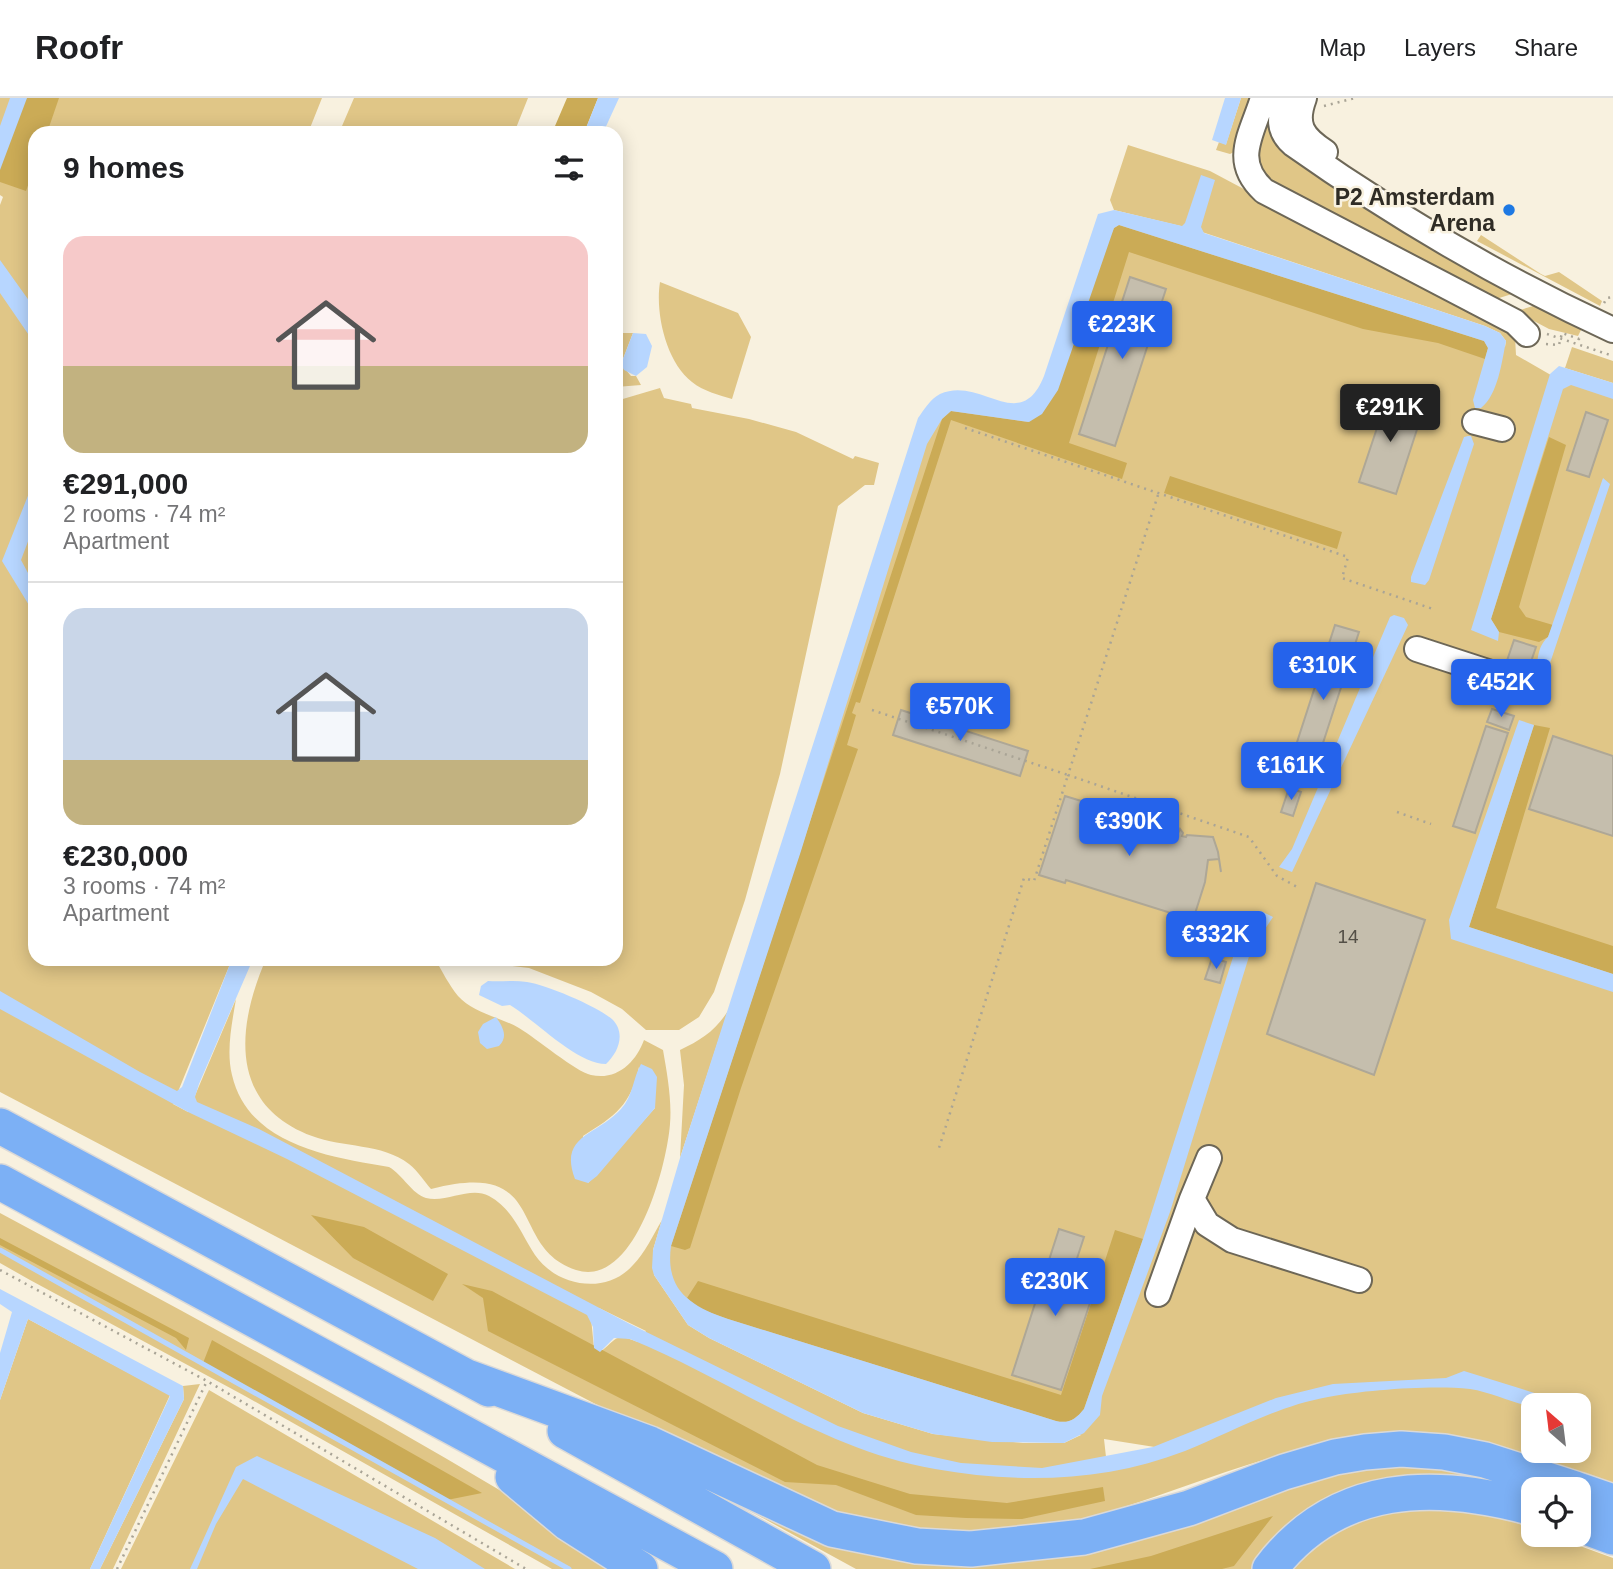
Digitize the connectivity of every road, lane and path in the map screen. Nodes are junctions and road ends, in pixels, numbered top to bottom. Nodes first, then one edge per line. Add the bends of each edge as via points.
1 (1263, 98) edge
2 (1285, 98) edge
3 (1304, 98) edge
4 (1613, 318) edge
5 (1613, 330) edge
6 (1527, 334) joint
7 (1613, 356) edge
8 (1475, 422) dead end
9 (965, 428) dead end
10 (1502, 429) dead end
11 (1158, 495) junction
12 (1433, 609) dead end
13 (1417, 649) dead end
14 (1497, 675) dead end
15 (872, 710) dead end
16 (1068, 775) junction
17 (1397, 812) dead end
18 (1431, 824) dead end
19 (1299, 888) dead end
20 (0, 1126) edge
21 (939, 1148) dead end
22 (1209, 1158) dead end
23 (0, 1182) edge
24 (1192, 1199) junction
25 (0, 1270) edge
26 (1359, 1280) dead end
27 (1158, 1294) dead end
28 (467, 1377) junction
29 (207, 1381) junction
30 (451, 1426) junction
31 (1537, 1477) edge
32 (1591, 1495) edge
33 (1613, 1502) edge
34 (1521, 1505) edge
35 (1591, 1528) edge
36 (1613, 1536) edge
37 (117, 1569) edge
38 (526, 1569) edge
39 (640, 1569) edge
40 (715, 1569) edge
41 (813, 1569) edge
42 (1270, 1569) edge

1 - 6 street via 1245,163 1252,180 1264,191 1515,322
2 - 5 street via 1282,132 1324,166 1441,242
3 - 4 street via 1298,113 1304,135 1313,145 1538,282
6 - 7 path via 1553,335
8 - 10 street
9 - 11 path
11 - 12 path via 1348,556 1342,578
11 - 16 path
13 - 14 street
15 - 16 path
16 - 19 path via 1249,837 1277,876
16 - 21 path via 1034,881 1024,878
17 - 18 path
20 - 28 highway
22 - 24 street
23 - 30 highway
24 - 26 street via 1207,1224 1232,1240
24 - 27 street
25 - 29 path
28 - 31 highway via 650,1444 832,1529 917,1546 971,1549 1084,1537 1189,1508 1284,1472 1365,1452 1444,1452
28 - 41 highway
29 - 37 path
29 - 38 path
30 - 39 highway via 568,1523
30 - 40 highway
32 - 33 highway
34 - 42 highway via 1426,1491 1376,1497 1348,1505 1317,1522
35 - 36 highway

